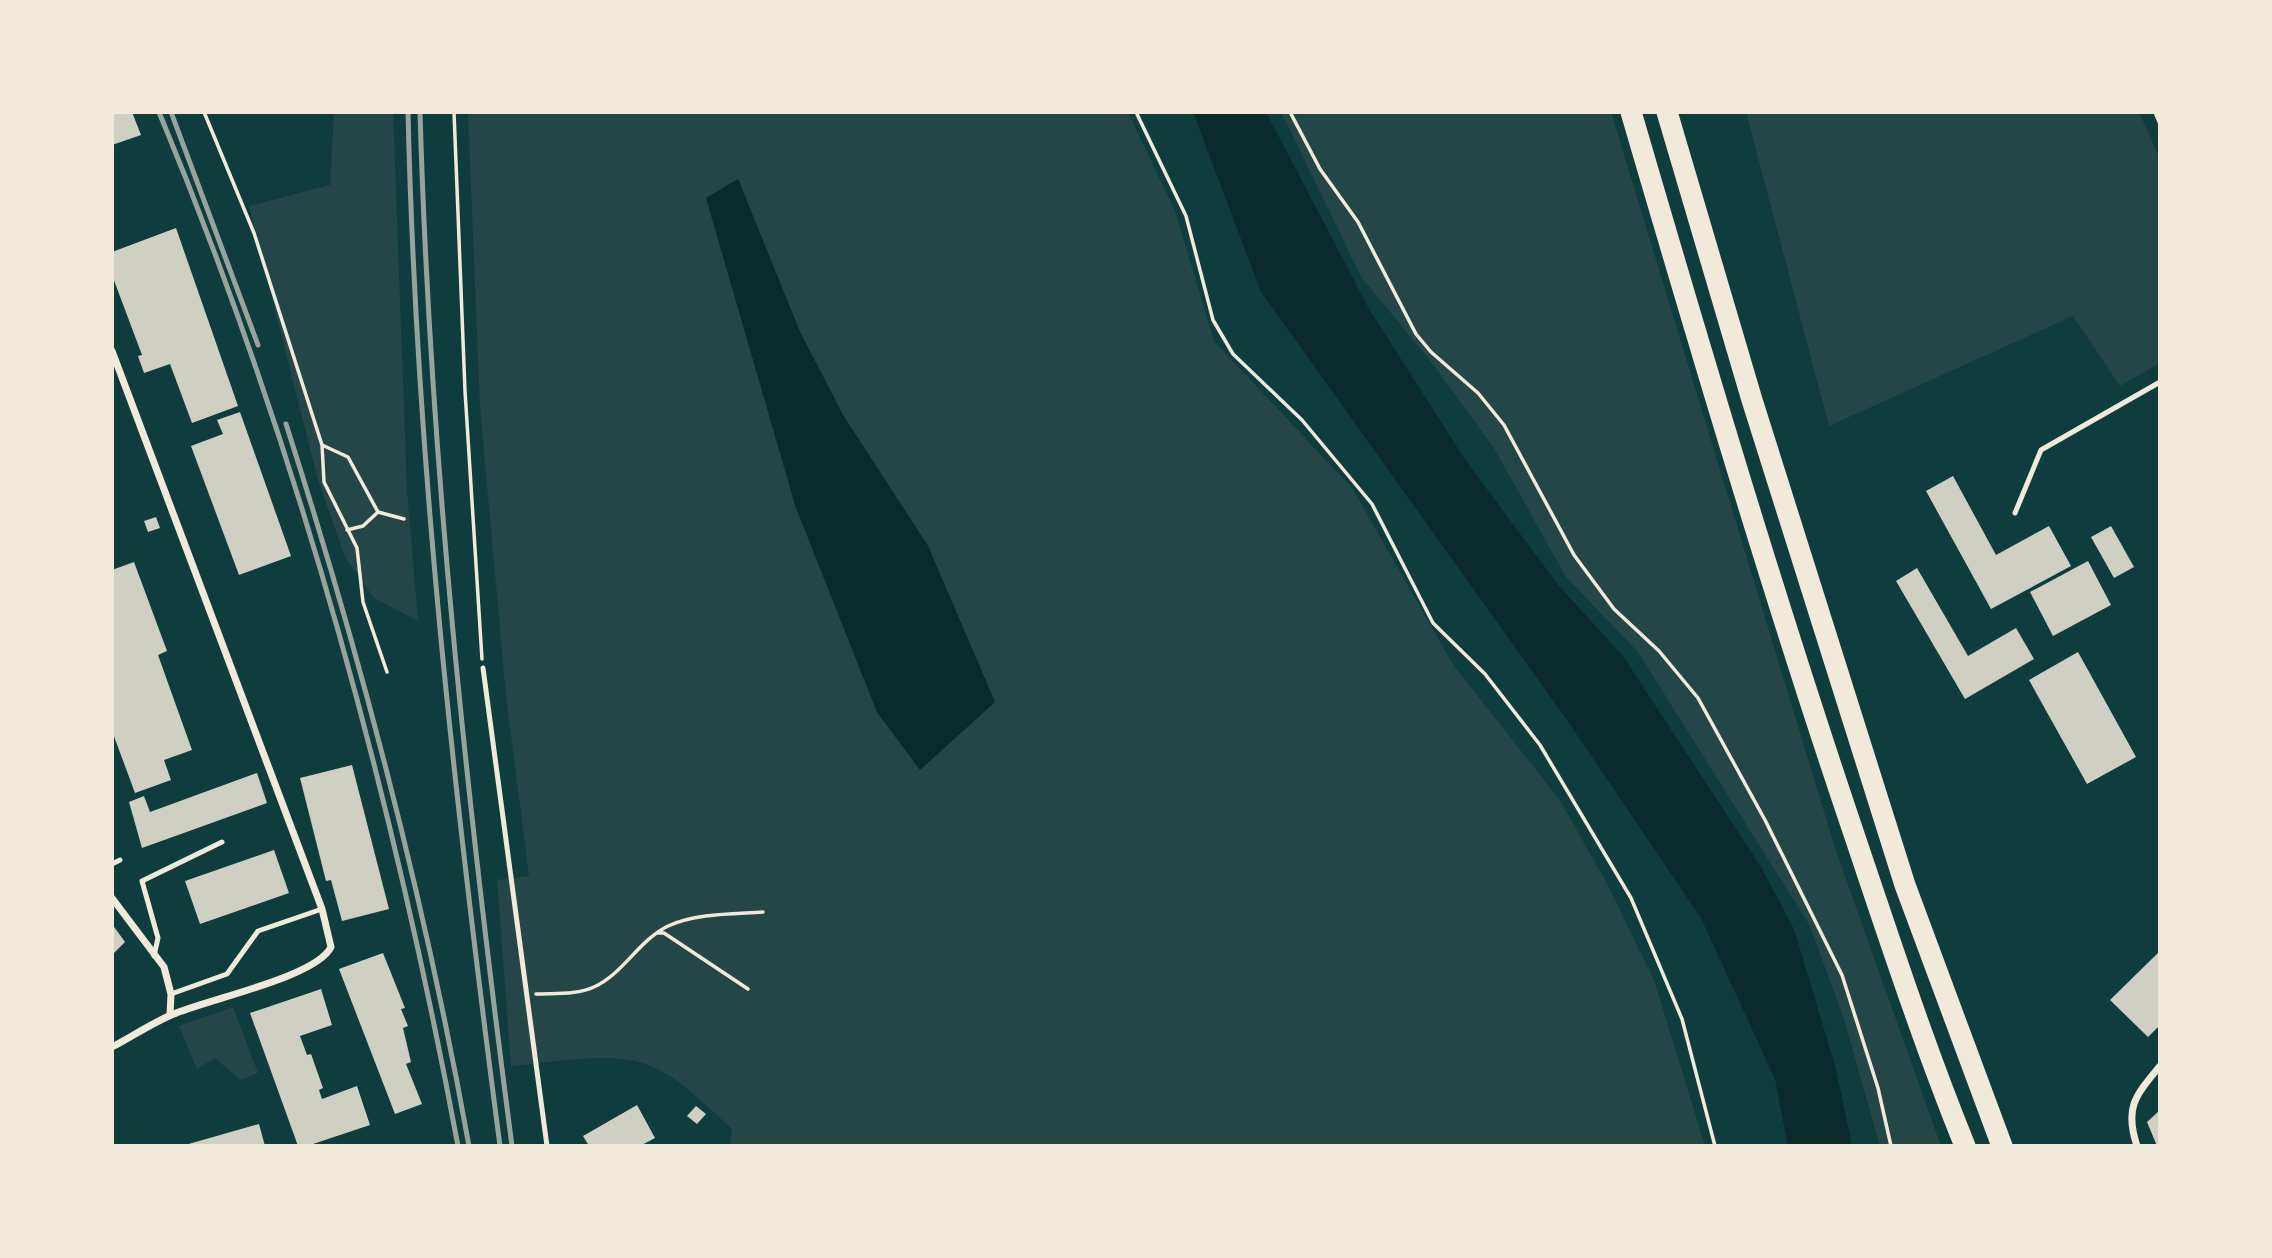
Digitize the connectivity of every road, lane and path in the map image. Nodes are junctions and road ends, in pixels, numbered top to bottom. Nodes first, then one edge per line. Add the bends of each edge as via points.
1 (204, 112) edge
2 (454, 112) edge
3 (1136, 112) edge
4 (1290, 112) edge
5 (1631, 112) edge
6 (1667, 112) edge
7 (2155, 112) edge
8 (2160, 124) edge
9 (112, 351) edge
10 (2160, 382) edge
11 (322, 444) junction
12 (378, 512) junction
13 (2015, 513) dead end
14 (404, 519) dead end
15 (347, 530) junction
16 (483, 668) joint
17 (387, 672) dead end
18 (222, 842) dead end
19 (120, 860) dead end
20 (112, 864) edge
21 (112, 898) edge
22 (322, 909) junction
23 (763, 912) dead end
24 (656, 933) junction
25 (154, 956) junction
26 (748, 989) dead end
27 (171, 994) junction
28 (527, 995) junction
29 (170, 1015) junction
30 (112, 1047) edge
31 (2160, 1066) edge
32 (1949, 1105) junction
33 (547, 1146) edge
34 (1715, 1146) edge
35 (1891, 1146) edge
36 (1959, 1146) edge
37 (1965, 1146) edge
38 (2002, 1146) edge
39 (2137, 1146) edge

1 - 11 path via 254,233
2 - 16 path via 465,391
3 - 34 path via 1186,216 1213,320 1233,354 1302,419 1372,504 1433,623 1485,674 1540,745 1631,898 1682,1019
4 - 35 path via 1320,169 1358,222 1416,334 1478,393 1504,425 1574,555 1614,609 1659,650 1698,698 1842,975 1878,1087
5 - 32 highway via 1801,677
6 - 38 highway via 1900,872
7 - 8 path
9 - 22 street
10 - 13 lane via 2041,450
11 - 12 path via 348,457
11 - 15 path via 324,482
12 - 14 path
12 - 15 path via 363,526
15 - 17 path via 356,548 363,602
16 - 28 lane
18 - 25 lane via 142,881 158,938
19 - 20 lane
21 - 25 street
22 - 27 lane via 258,931 227,974
22 - 29 street via 331,947 320,960
23 - 24 path via 704,917
24 - 26 path via 664,933
24 - 28 path via 593,988
25 - 27 street via 169,977
27 - 29 street
28 - 33 lane
29 - 30 street
31 - 39 street via 2134,1096 2131,1129
32 - 36 highway
32 - 37 highway

